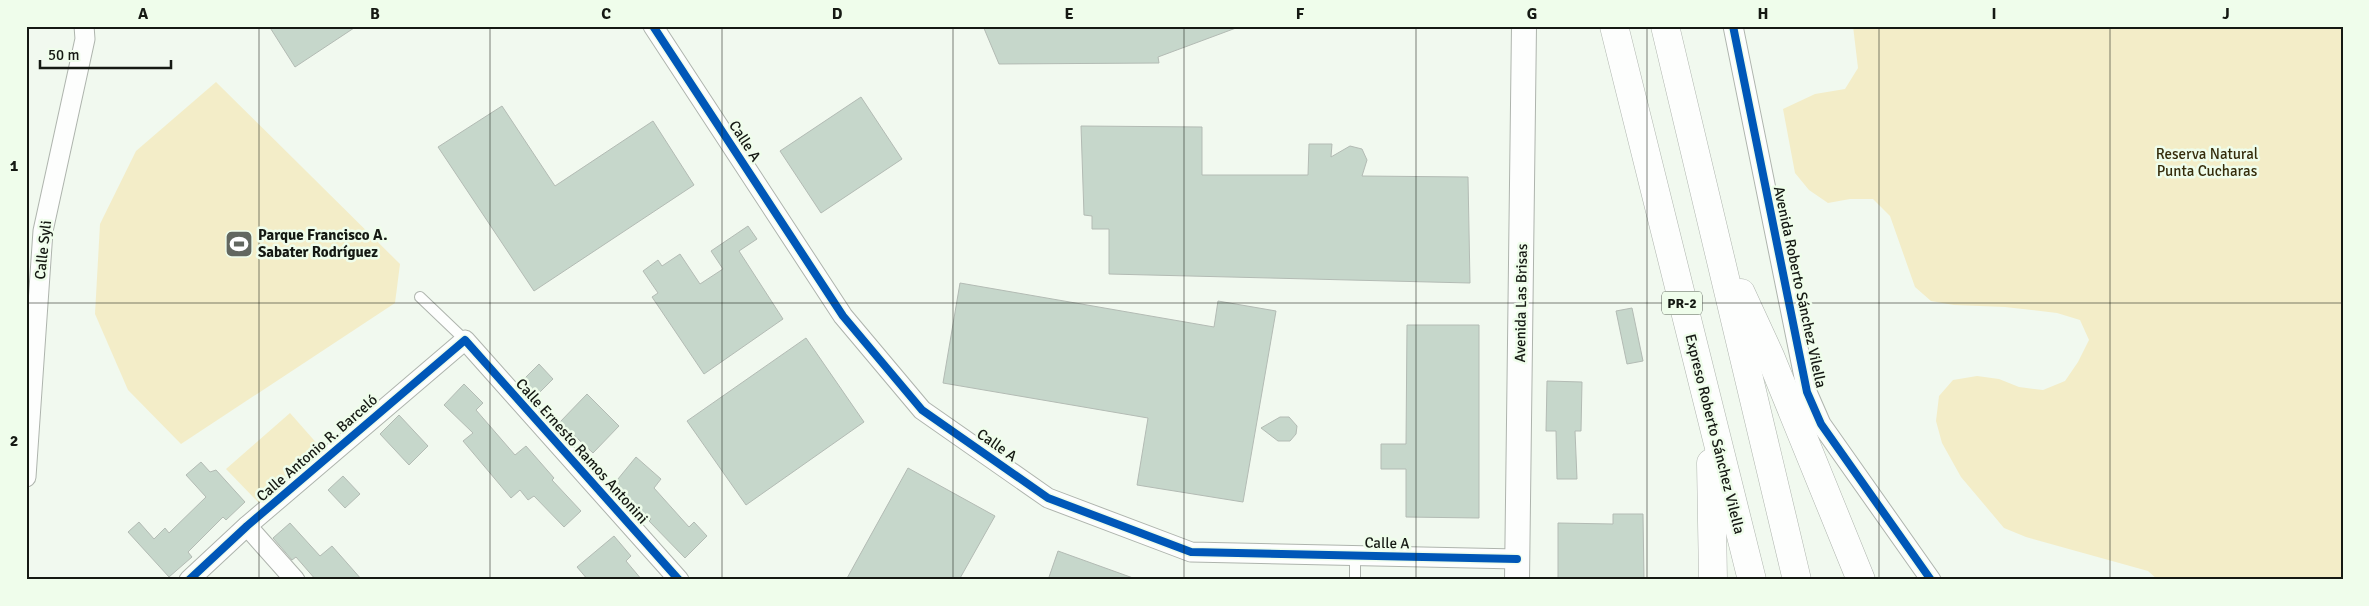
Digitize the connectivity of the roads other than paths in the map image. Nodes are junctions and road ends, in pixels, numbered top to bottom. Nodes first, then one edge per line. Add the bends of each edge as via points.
1 (84, 26) edge
2 (653, 26) edge
3 (1524, 26) edge
4 (1614, 26) edge
5 (1665, 26) edge
6 (1733, 26) edge
7 (1716, 241) junction
8 (420, 297) dead end
9 (465, 340) junction
10 (1711, 419) junction
11 (26, 477) edge
12 (247, 526) junction
13 (1355, 556) junction
14 (1517, 570) edge
15 (189, 580) edge
16 (295, 580) edge
17 (678, 580) edge
18 (1355, 580) edge
19 (1713, 580) edge
20 (1752, 580) edge
21 (1797, 580) edge
22 (1861, 580) edge
23 (1931, 580) edge

1 - 11 street, Calle Syli via 85,39 43,231
2 - 13 street, Calle A via 843,316 922,410 1048,498 1191,552
3 - 14 street, Avenida Las Brisas
4 - 10 highway, Expreso Roberto Sánchez Vilella / PR-2
5 - 7 highway
6 - 23 street, Avenida Roberto Sánchez Vilella via 1807,392 1821,424
7 - 21 highway
7 - 22 highway via 1770,356
8 - 9 lane
9 - 12 street, Calle Antonio R. Barceló
9 - 17 street, Calle Ernesto Ramos Antonini
10 - 19 highway
10 - 20 highway, Expreso Roberto Sánchez Vilella / PR-2
12 - 15 street, Calle Antonio R. Barceló
12 - 16 street
13 - 14 street, Calle A
13 - 18 lane

